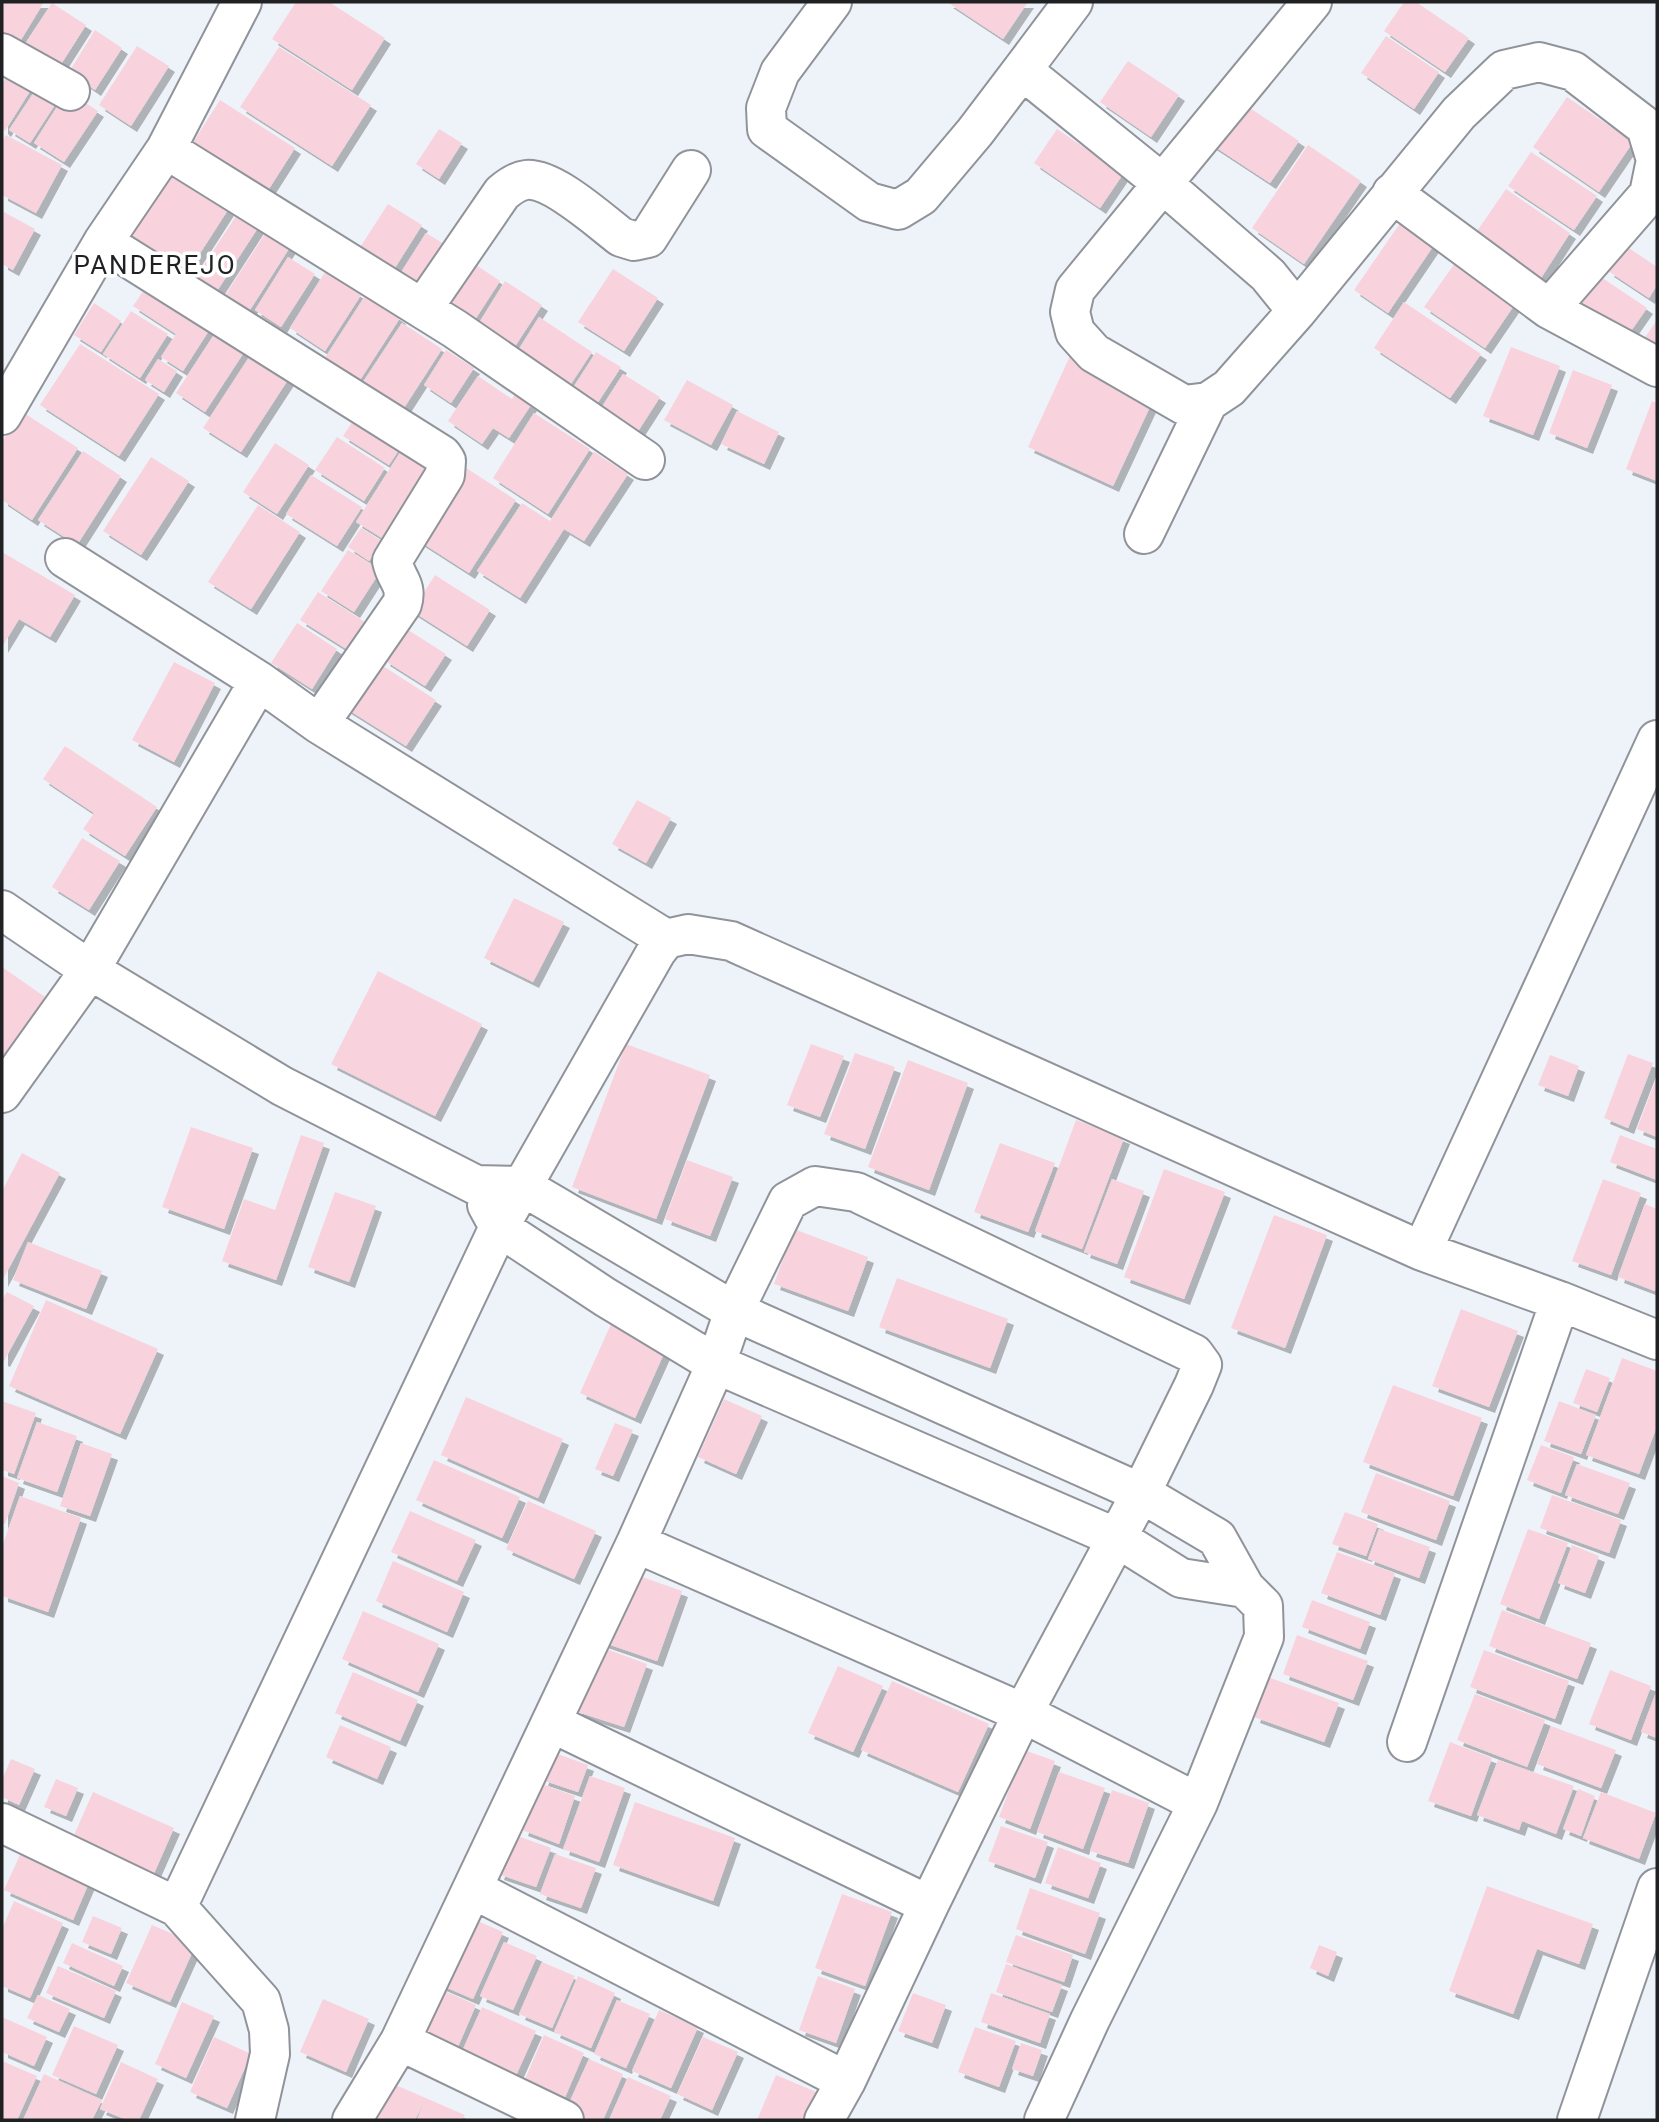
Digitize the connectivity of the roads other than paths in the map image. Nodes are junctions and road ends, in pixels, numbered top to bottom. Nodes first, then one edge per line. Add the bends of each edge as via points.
1 (242, 2) edge
2 (832, 2) edge
3 (1073, 2) edge
4 (1312, 2) edge
5 (2, 53) edge
6 (1022, 70) junction
7 (70, 91) dead end
8 (166, 149) junction
9 (691, 170) dead end
10 (1162, 183) junction
11 (1392, 193) junction
12 (103, 242) junction
13 (423, 309) junction
14 (1549, 309) junction
15 (1297, 310) junction
16 (1657, 368) edge
17 (1208, 402) junction
18 (2, 415) edge
19 (645, 460) dead end
20 (1144, 534) dead end
21 (65, 558) dead end
22 (259, 681) junction
23 (319, 724) junction
24 (1657, 740) edge
25 (2, 910) edge
26 (666, 939) junction
27 (90, 970) junction
28 (2, 1093) edge
29 (476, 1185) junction
30 (522, 1186) junction
31 (499, 1227) junction
32 (1422, 1251) junction
33 (1560, 1301) junction
34 (734, 1311) junction
35 (1657, 1340) edge
36 (716, 1364) junction
37 (1141, 1493) junction
38 (1117, 1538) junction
39 (636, 1543) junction
40 (1245, 1588) junction
41 (1023, 1713) junction
42 (552, 1723) junction
43 (1407, 1742) dead end
44 (1198, 1803) junction
45 (2, 1823) edge
46 (473, 1888) junction
47 (1657, 1888) edge
48 (929, 1905) junction
49 (177, 1908) junction
50 (400, 2041) junction
51 (846, 2081) junction
52 (255, 2120) edge
53 (352, 2120) edge
54 (564, 2120) edge
55 (824, 2120) edge
56 (1044, 2120) edge
57 (1577, 2120) edge

1 - 8 street
2 - 6 street via 780,72 766,107 767,129 869,202 898,210 921,196
3 - 6 street
4 - 10 street
5 - 7 street
6 - 10 street
8 - 12 street
8 - 13 street
9 - 13 street via 648,238 634,241 621,237 552,186 528,179 512,185
10 - 15 street via 1268,275
10 - 17 street via 1075,289 1070,312 1075,332 1094,353 1184,405
11 - 14 street
11 - 14 street via 1459,113 1504,70 1539,62 1573,71 1646,127 1656,160 1649,194
11 - 15 street
12 - 18 street
12 - 23 street via 446,461 445,475 392,561 403,583 401,604
13 - 19 street
14 - 16 street
15 - 17 street via 1229,388
17 - 20 street
21 - 22 street
22 - 23 street
22 - 27 street
23 - 26 street
24 - 32 street
25 - 27 street
26 - 30 street
26 - 32 street via 688,934 730,941
27 - 28 street
27 - 29 street via 282,1086
29 - 30 street
29 - 31 street
30 - 31 street
30 - 34 street
31 - 36 street
31 - 49 street
32 - 33 street
33 - 35 street
33 - 43 street
34 - 36 street
34 - 37 street
34 - 37 street via 789,1201 815,1186 856,1192 1194,1354 1202,1365
36 - 38 street
36 - 39 street
37 - 38 street
37 - 40 street via 1217,1538
38 - 40 street via 1181,1578
38 - 41 street
39 - 41 street
39 - 42 street
40 - 44 street via 1263,1606 1264,1637
41 - 44 street
41 - 48 street
42 - 46 street
42 - 48 street
44 - 56 street
45 - 49 street
46 - 50 street
46 - 51 street
47 - 57 street
48 - 51 street
49 - 52 street via 261,2001 270,2054
50 - 53 street
50 - 54 street
51 - 55 street

